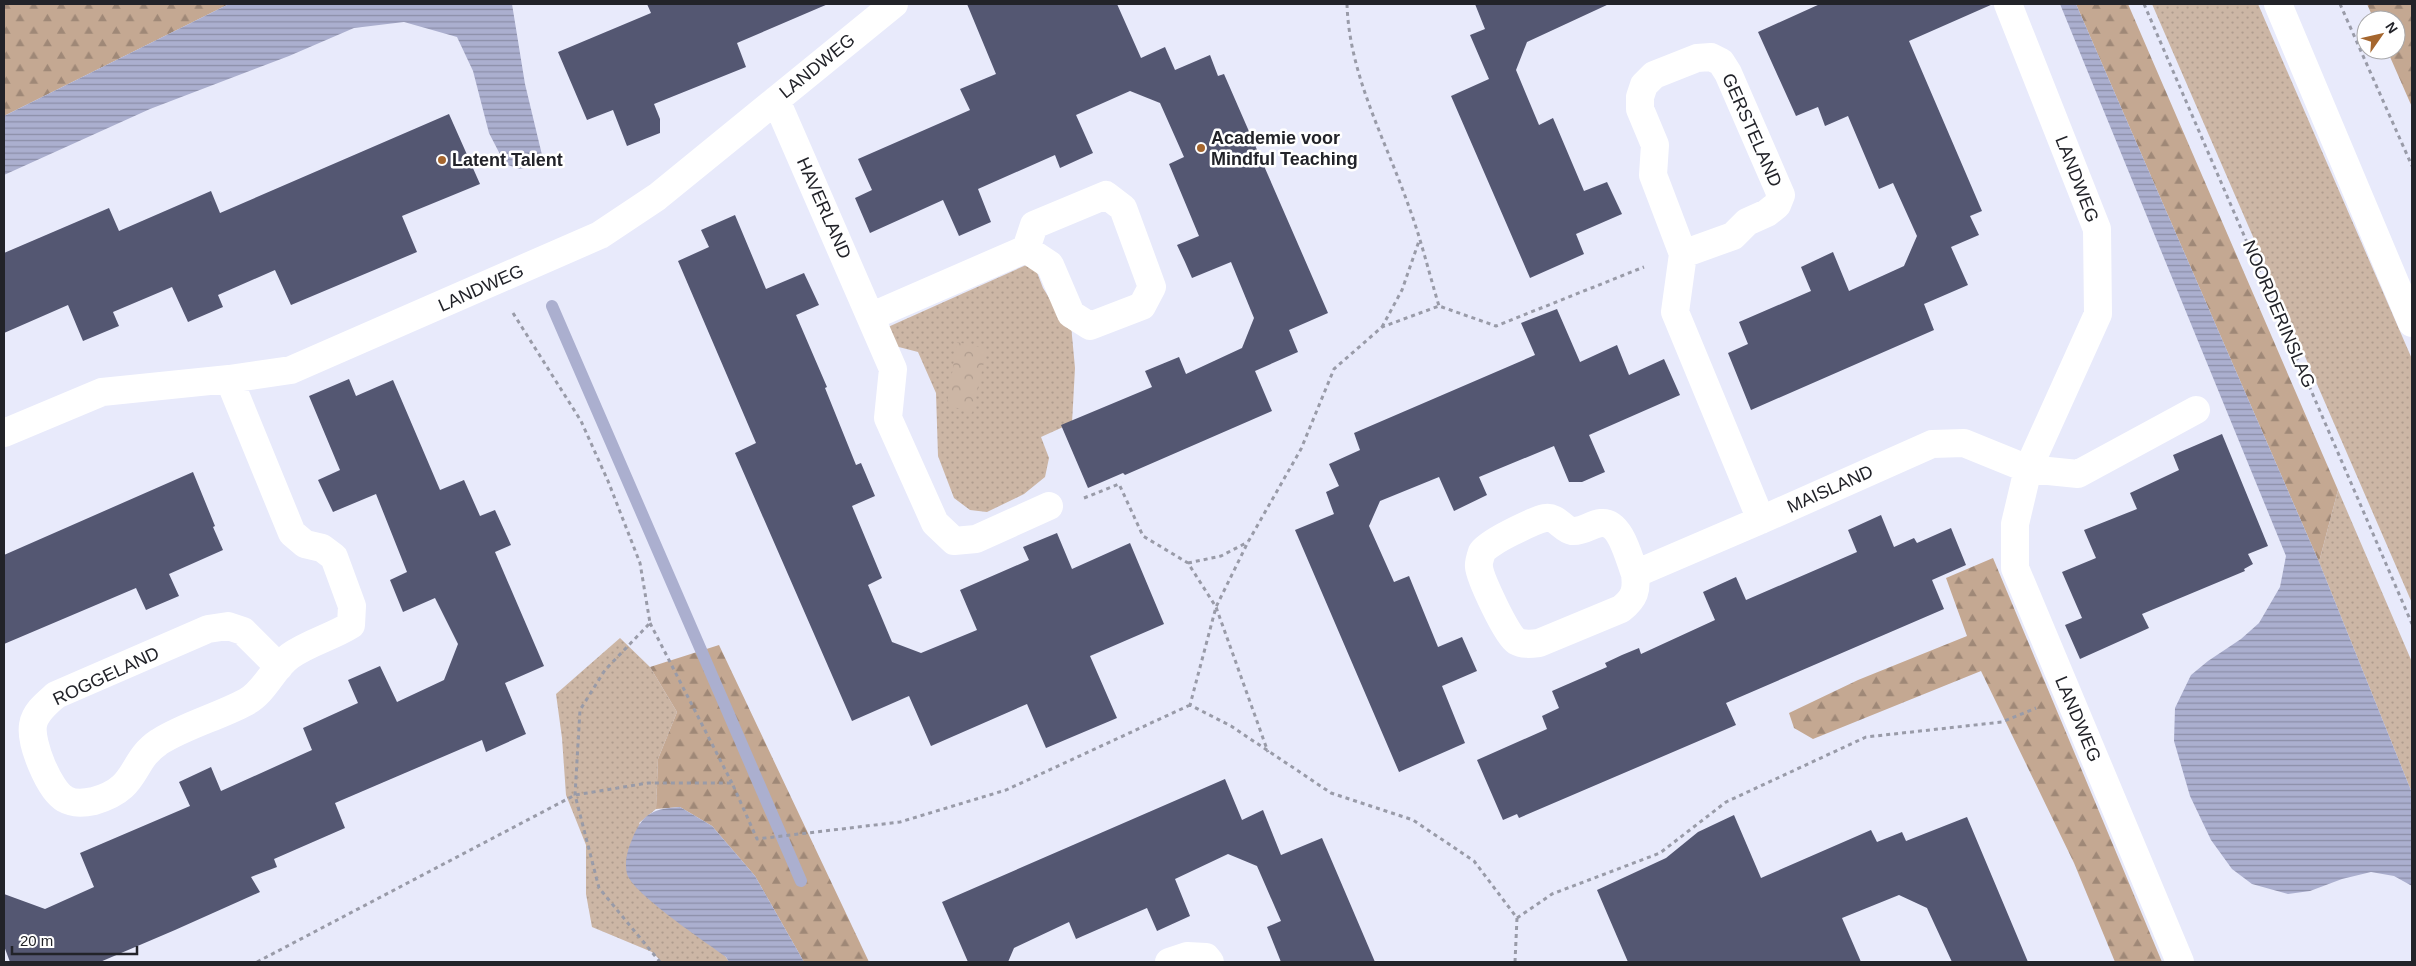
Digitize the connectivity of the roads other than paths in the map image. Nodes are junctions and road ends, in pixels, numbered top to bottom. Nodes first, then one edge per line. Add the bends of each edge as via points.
1 (894, 4) edge
2 (2008, 4) edge
3 (2278, 4) edge
4 (776, 100) junction
5 (1026, 249) junction
6 (1683, 254) junction
7 (872, 316) junction
8 (2412, 323) edge
9 (229, 379) junction
10 (2196, 410) dead end
11 (4, 433) edge
12 (2028, 469) junction
13 (1049, 506) road end
14 (1761, 520) junction
15 (1635, 574) junction
16 (279, 667) junction
17 (1169, 962) edge
18 (1210, 962) edge
19 (2180, 962) edge

1 - 4 street, LANDWEG
2 - 12 street, LANDWEG via 2097,229 2098,314
3 - 8 street
4 - 7 street, HAVERLAND
4 - 9 street, LANDWEG via 657,197 600,235 291,370
5 - 5 street via 1034,225 1106,195 1123,208 1152,287 1142,306 1090,326 1071,314 1050,265
5 - 7 street
6 - 6 street, GERSTELAND via 1653,175 1655,146 1640,109 1640,97 1644,85 1654,75 1697,58 1711,57 1721,62 1728,73 1781,195 1777,205 1747,222 1733,236
6 - 14 street, GERSTELAND via 1675,312
7 - 13 street, HAVERLAND via 893,369 888,418 935,523 954,541 976,539
9 - 11 street, LANDWEG via 102,392
9 - 16 street, ROGGELAND via 292,533 305,544 322,548 334,557 352,606 351,625 290,656
10 - 12 street via 2078,474
12 - 14 street, MAISLAND via 1964,443 1932,444
12 - 19 street, LANDWEG via 2015,524 2015,568
14 - 15 street, MAISLAND
15 - 15 street via 1616,530 1610,524 1600,523 1581,531 1569,530 1558,520 1546,518 1494,540 1483,550 1478,567 1505,630 1515,641 1526,644 1539,643 1622,609 1637,589
16 - 16 street, ROGGELAND via 243,631 228,626 208,630 56,695 42,706 33,723 33,740 53,788 64,799 77,803 92,801 112,795 124,786 144,755 160,742 247,702
17 - 18 street via 1187,956 1206,957

